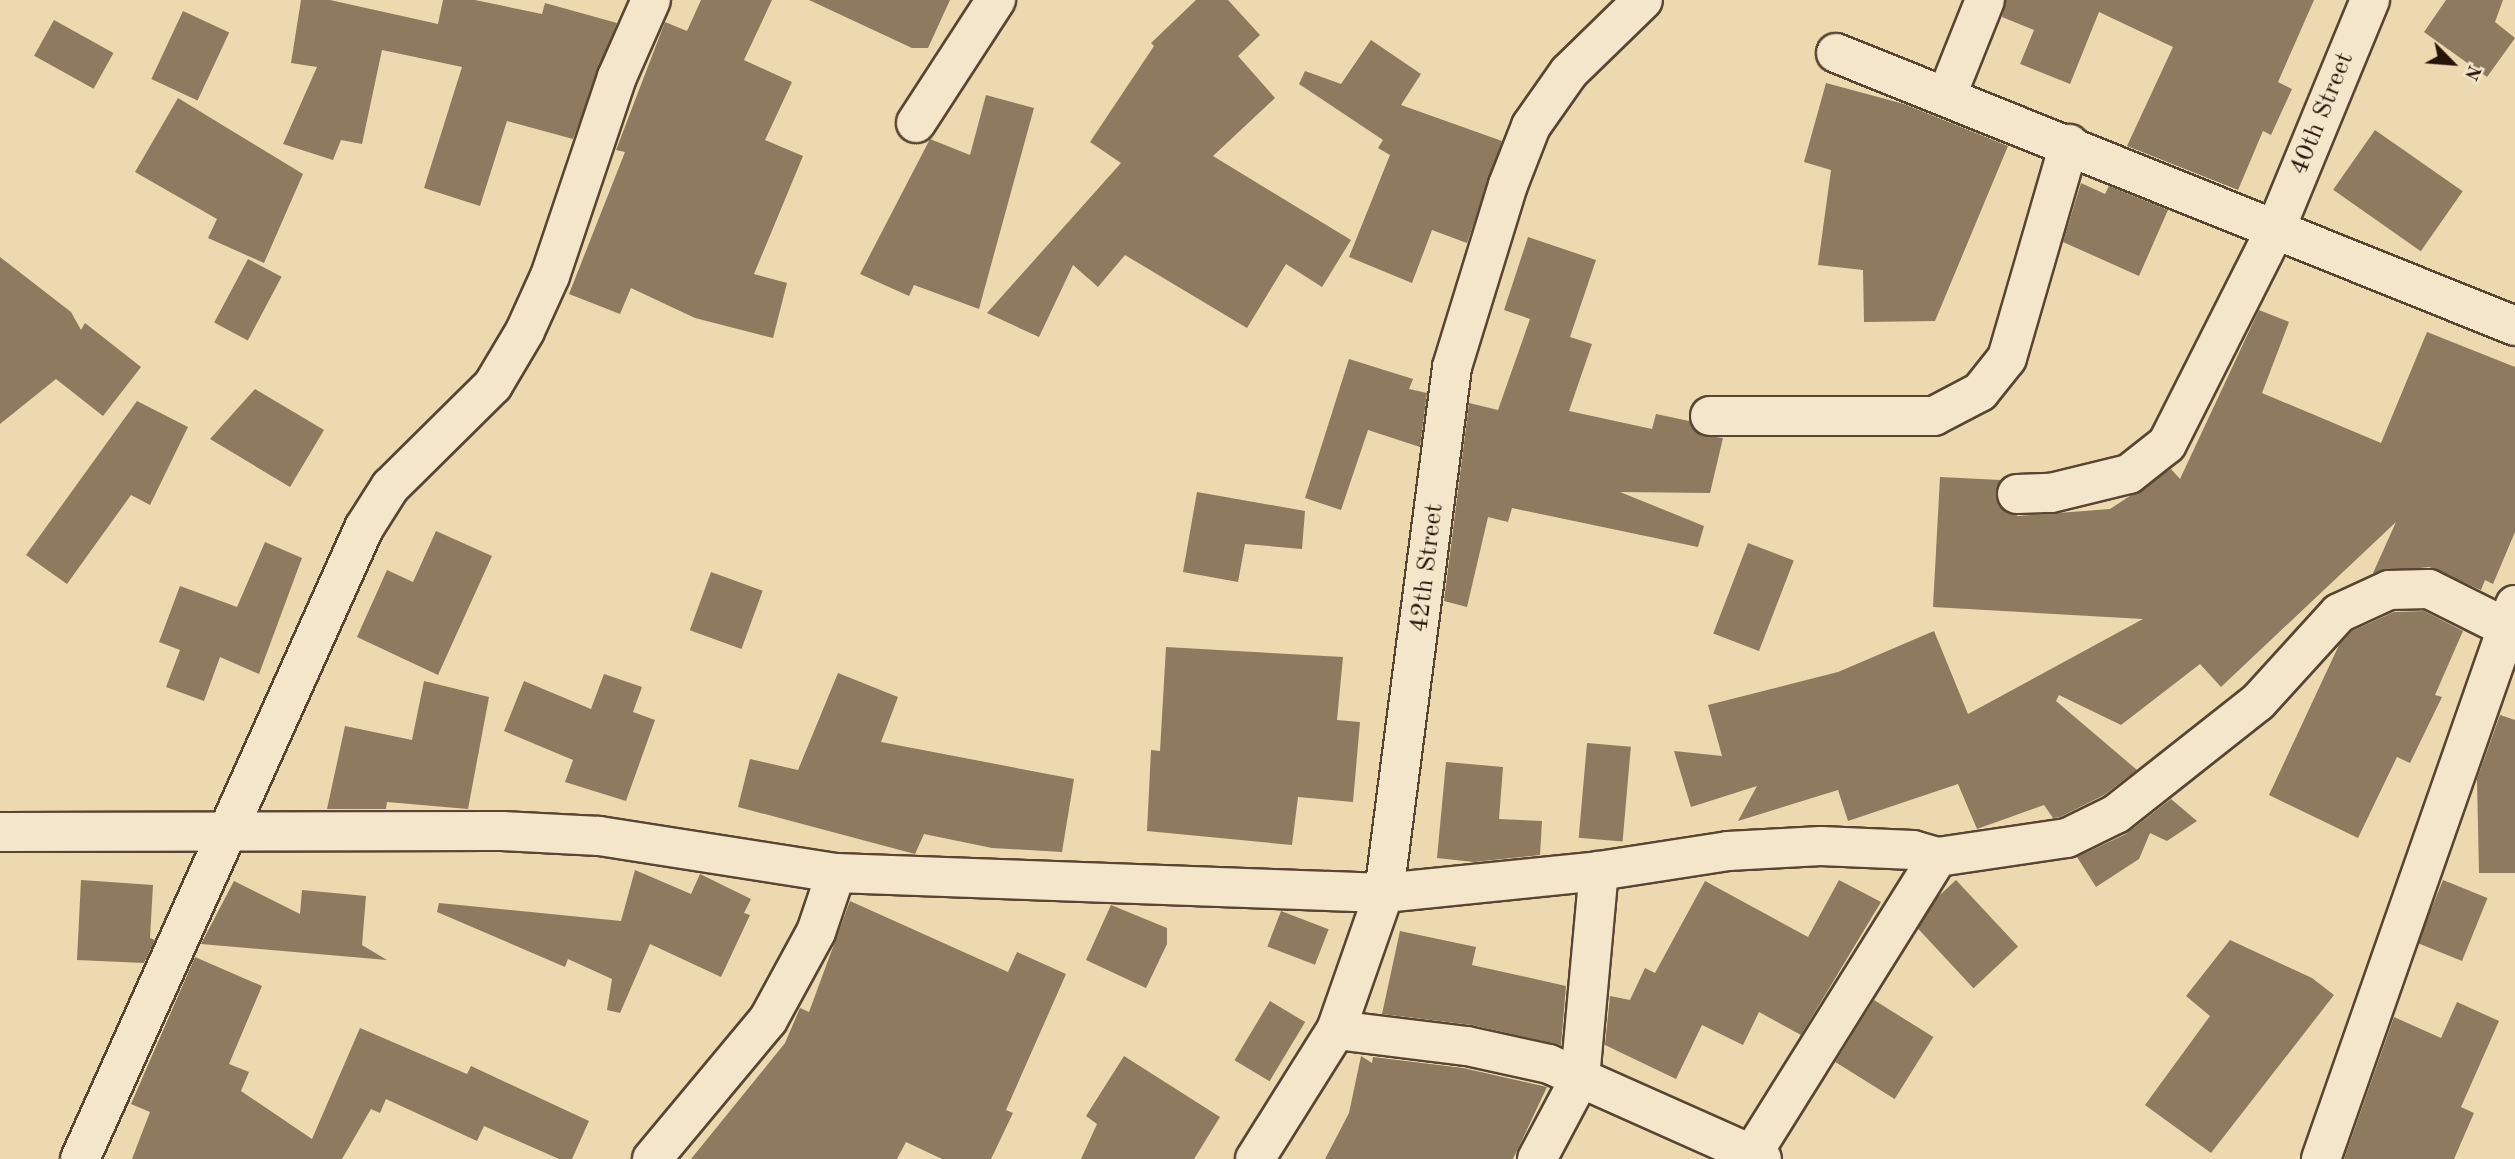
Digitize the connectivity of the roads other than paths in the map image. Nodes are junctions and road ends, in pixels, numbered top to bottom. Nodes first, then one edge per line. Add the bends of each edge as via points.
1 (651, 0) edge
2 (996, 0) edge
3 (1643, 0) edge
4 (1985, 0) edge
5 (2370, 0) edge
6 (1836, 53) dead end
7 (1947, 95) junction
8 (916, 123) dead end
9 (2069, 144) junction
10 (2276, 228) junction
11 (2515, 326) edge
12 (1710, 416) dead end
13 (2017, 494) dead end
14 (2511, 616) edge
15 (0, 832) edge
16 (227, 832) junction
17 (1938, 857) junction
18 (1599, 872) junction
19 (836, 873) junction
20 (1384, 893) junction
21 (1336, 1030) junction
22 (1580, 1078) junction
23 (1755, 1157) edge
24 (80, 1159) edge
25 (652, 1159) edge
26 (1255, 1159) edge
27 (1537, 1159) edge
28 (2321, 1159) edge

1 - 16 street via 617,77 550,276 525,331 493,385 390,487 364,528
2 - 8 street
3 - 20 street, 42th Street via 1569,72 1531,126 1452,367
4 - 7 street
5 - 10 street, 40th Street
6 - 7 street
7 - 9 street
9 - 10 street
9 - 12 street via 2007,358 1980,392 1934,416
10 - 11 street
10 - 13 street, 40th Street via 2167,444 2129,474 2051,492
14 - 17 street via 2429,589 2389,590 2339,613 2258,702 2116,814 2067,838
14 - 28 street
15 - 16 street
16 - 19 street via 599,836
16 - 24 street
17 - 18 street via 1913,850 1821,846 1728,851
17 - 23 street
18 - 20 street
18 - 22 street
19 - 20 street
19 - 25 street via 816,932 768,1020
20 - 21 street, 42th Street
21 - 22 street via 1467,1046 1549,1064
21 - 26 street, 42th Street
22 - 23 street
22 - 27 street

